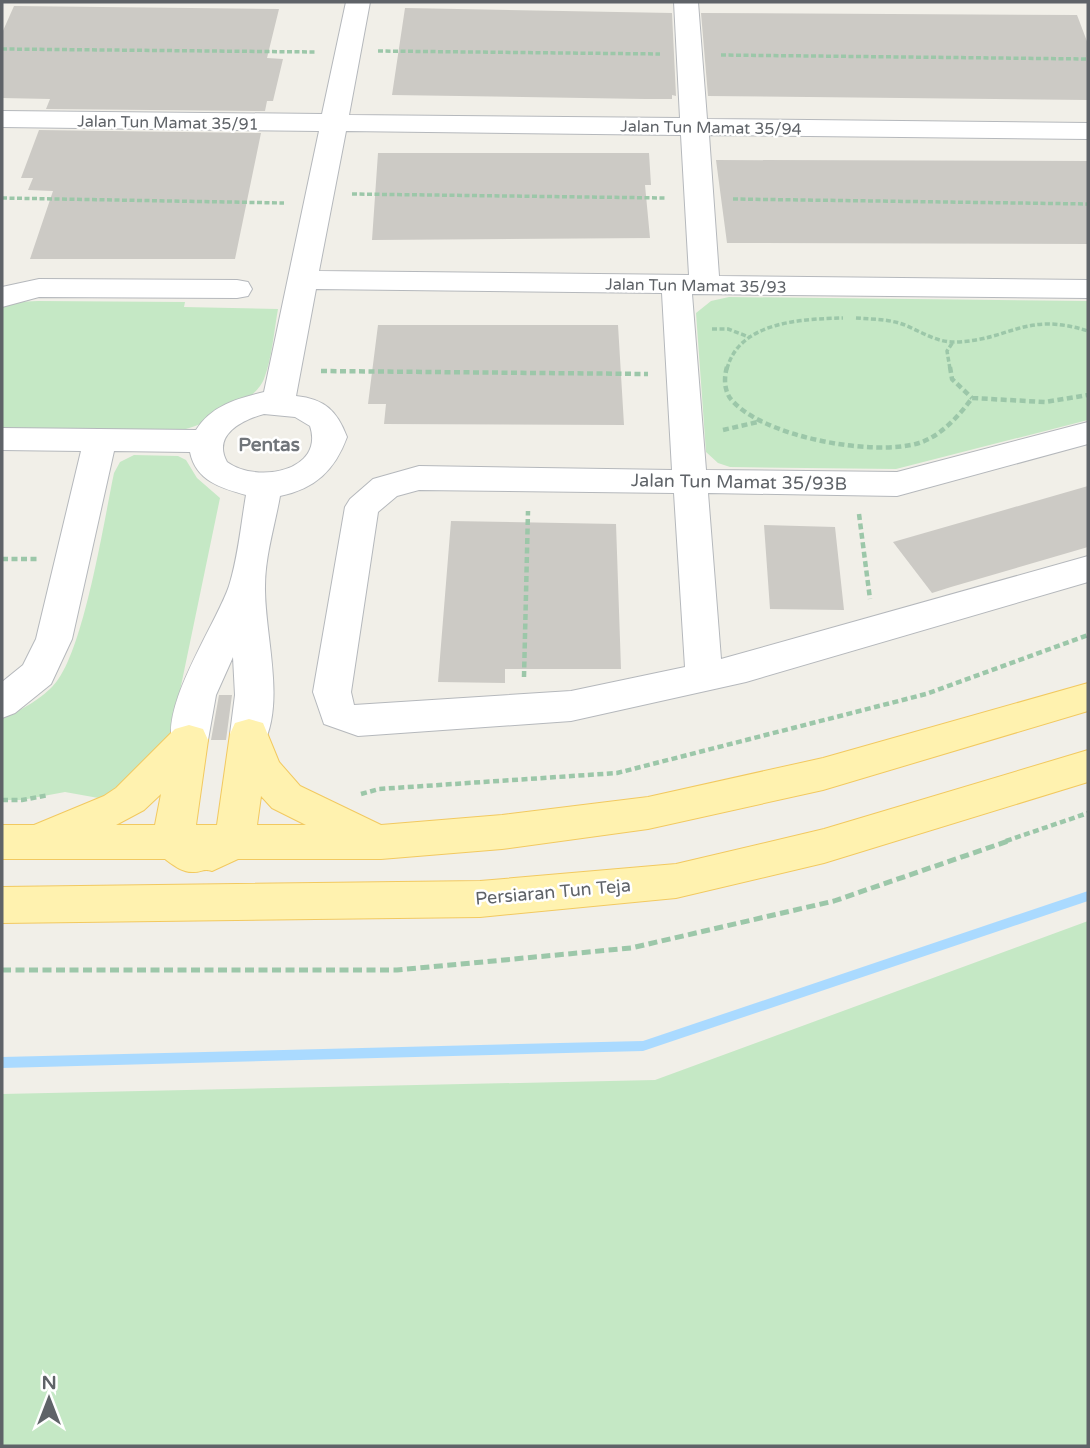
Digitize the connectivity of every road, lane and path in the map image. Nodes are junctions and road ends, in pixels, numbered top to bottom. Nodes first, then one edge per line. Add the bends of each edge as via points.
1 (358, 2) edge
2 (686, 2) edge
3 (2, 49) edge
4 (348, 53) junction
5 (2, 120) edge
6 (334, 124) junction
7 (694, 127) junction
8 (1088, 131) edge
9 (2, 198) edge
10 (319, 203) junction
11 (304, 280) junction
12 (690, 285) junction
13 (237, 289) dead end
14 (1088, 289) edge
15 (2, 298) edge
16 (707, 329) dead end
17 (1088, 331) edge
18 (749, 337) junction
19 (953, 342) junction
20 (316, 371) dead end
21 (659, 374) dead end
22 (1088, 396) edge
23 (972, 398) junction
24 (278, 403) junction
25 (762, 421) junction
26 (717, 430) dead end
27 (1088, 433) edge
28 (2, 439) edge
29 (100, 440) junction
30 (207, 441) junction
31 (690, 481) junction
32 (265, 486) junction
33 (528, 507) dead end
34 (859, 509) dead end
35 (1088, 569) edge
36 (247, 584) junction
37 (874, 631) junction
38 (1088, 635) edge
39 (704, 677) junction
40 (1088, 697) edge
41 (2, 703) edge
42 (524, 710) junction
43 (249, 734) junction
44 (189, 740) junction
45 (1088, 765) edge
46 (354, 796) dead end
47 (235, 841) junction
48 (20, 842) edge
49 (381, 842) junction
50 (187, 851) junction
51 (194, 901) junction
52 (2, 905) edge

1 - 4 street
2 - 7 street
3 - 4 path
4 - 6 street
5 - 6 street, Jalan Tun Mamat 35/91
6 - 7 street, Jalan Tun Mamat 35/94
6 - 10 street
7 - 8 street, Jalan Tun Mamat 35/94
7 - 12 street
9 - 10 path
10 - 11 street
11 - 12 street, Jalan Tun Mamat 35/93
11 - 24 street
12 - 14 street, Jalan Tun Mamat 35/93
12 - 31 street
13 - 15 street via 39,288
16 - 18 path via 728,329
17 - 19 path via 1040,321
18 - 19 path via 803,319 858,318 896,322
18 - 25 path via 733,349 725,384 731,399
19 - 23 path via 947,351 952,379
20 - 21 path
22 - 23 path
23 - 25 path via 961,415 917,444 824,442
24 - 30 street via 238,410 218,424
24 - 32 street via 320,417 331,438 324,460 306,474
25 - 26 path
27 - 31 street, Jalan Tun Mamat 35/93B via 897,484
28 - 29 street
29 - 30 street
29 - 41 street via 54,639 38,674
30 - 32 street via 210,464 219,473
31 - 39 street
31 - 42 street, Jalan Tun Mamat 35/93B via 419,478 385,487 362,507 332,692 338,714 358,720
32 - 36 street
33 - 42 path
34 - 37 path
35 - 37 street
36 - 43 street via 254,695
36 - 44 street via 197,695
37 - 39 street
38 - 46 path via 926,694 617,773 379,789
39 - 42 street via 571,706
40 - 49 main road via 823,774 660,810 502,832
43 - 47 main road
43 - 49 main road via 262,770 286,797
44 - 48 main road via 118,807
44 - 50 main road
45 - 51 main road, Persiaran Tun Teja via 824,846 676,881 480,899
47 - 49 main road
47 - 50 main road
48 - 50 main road
50 - 51 main road
51 - 52 main road, Persiaran Tun Teja

